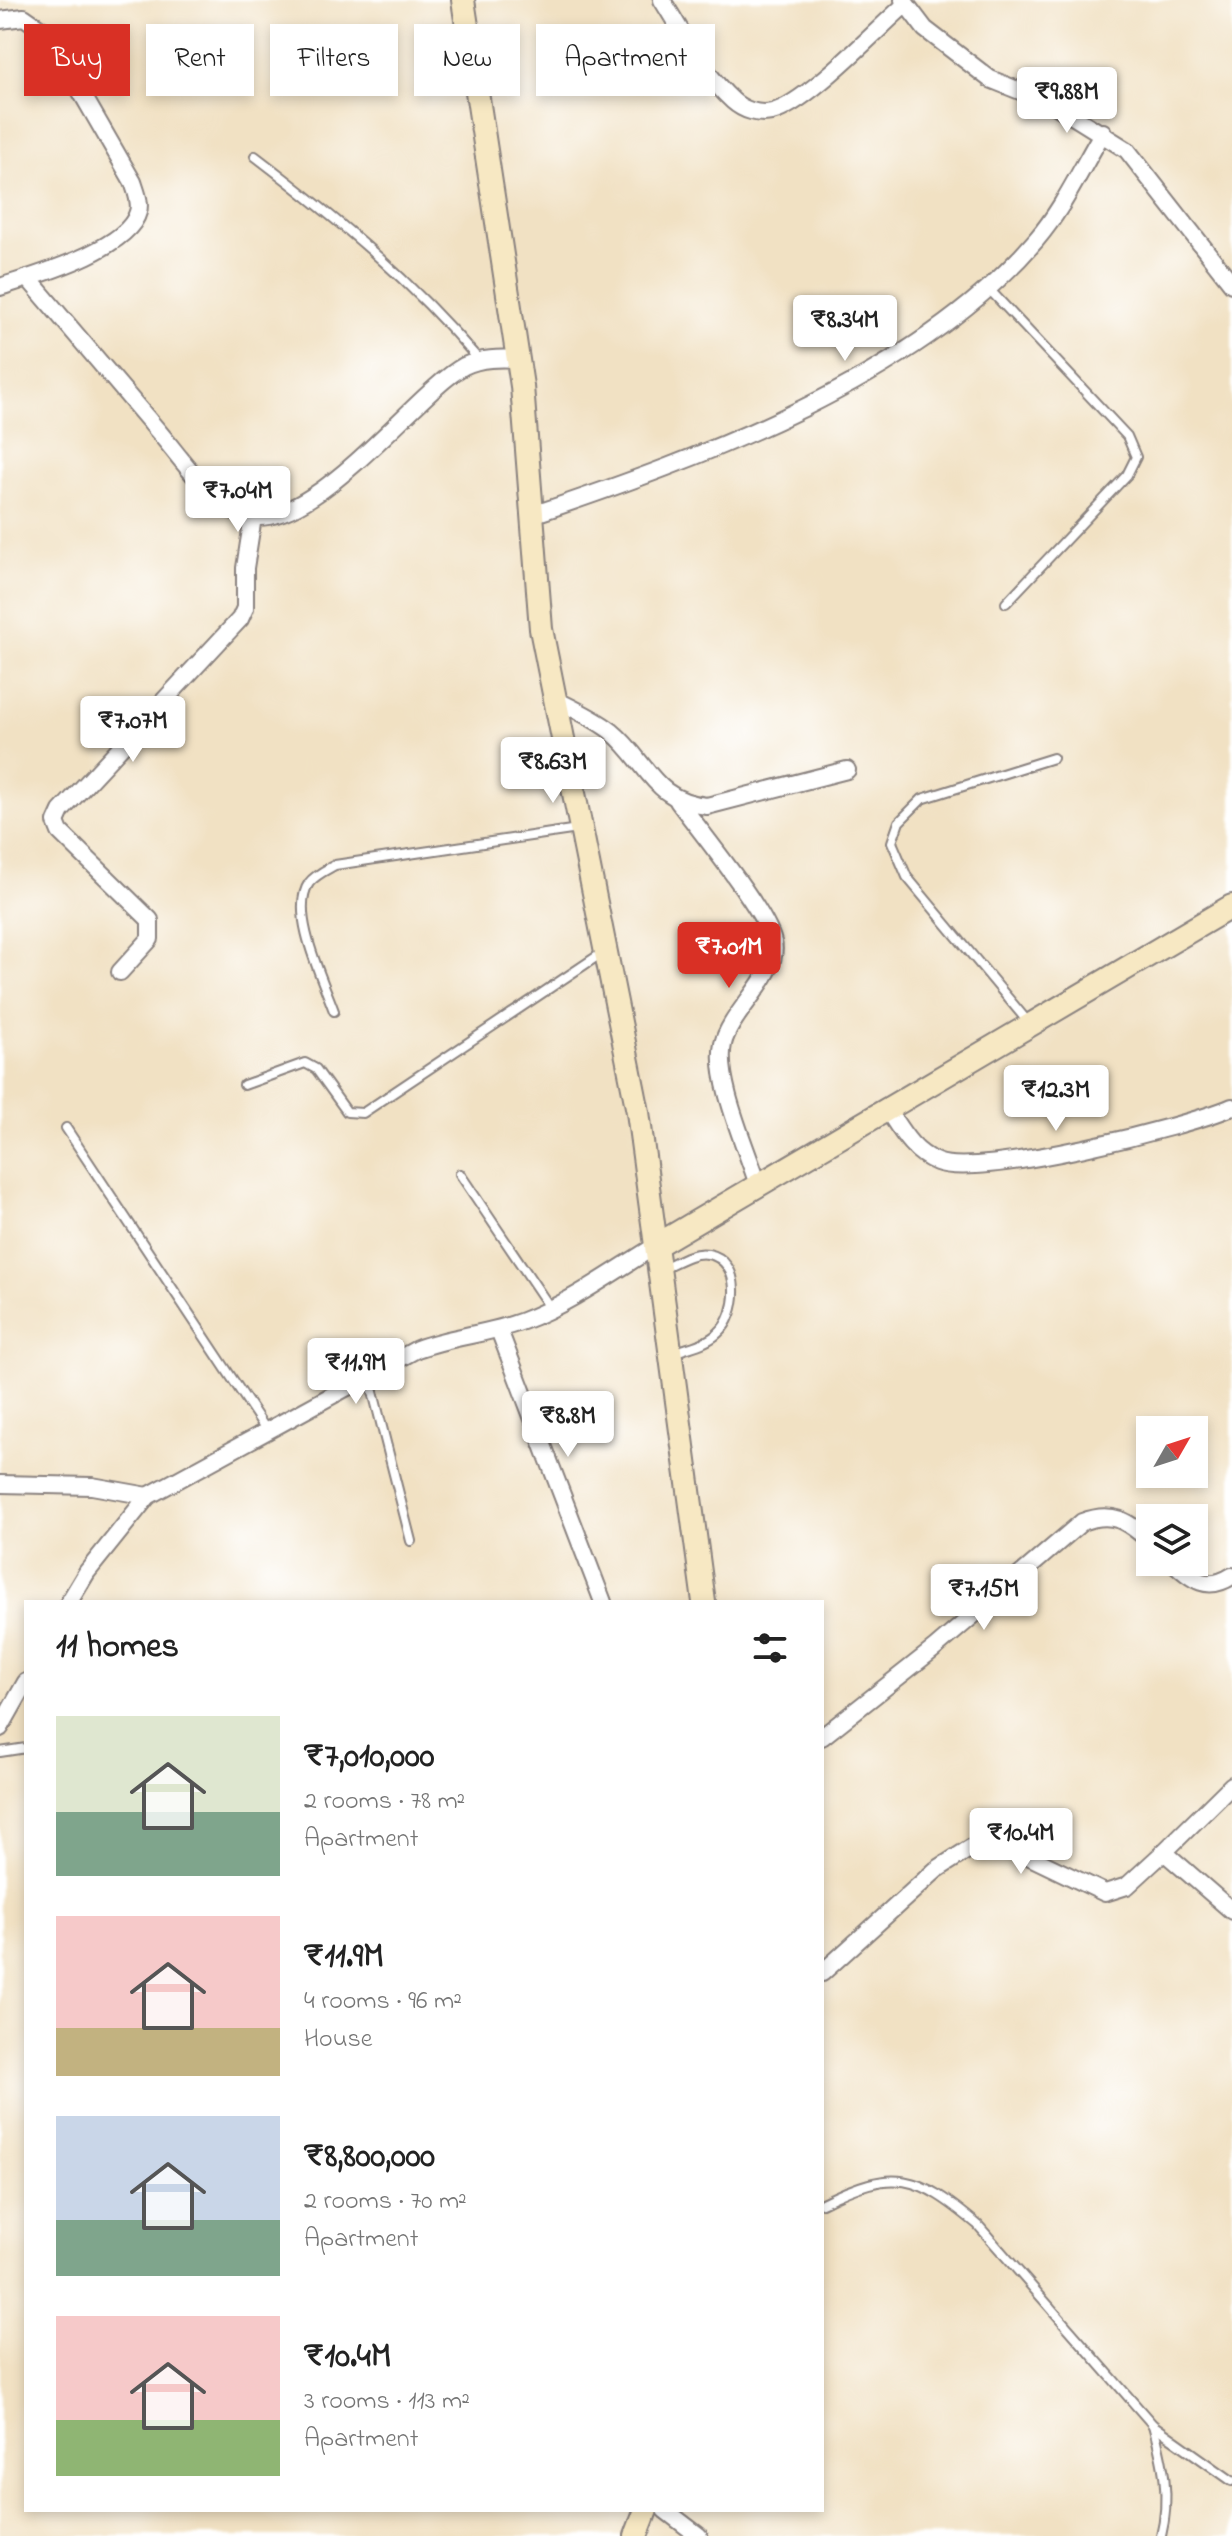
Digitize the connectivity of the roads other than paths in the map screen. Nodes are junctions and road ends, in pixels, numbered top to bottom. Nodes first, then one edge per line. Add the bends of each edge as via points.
1 (463, 0) edge
2 (662, 0) edge
3 (904, 2) edge
4 (0, 20) edge
5 (1103, 132) junction
6 (255, 156) dead end
7 (28, 278) junction
8 (1232, 284) edge
9 (0, 287) edge
10 (986, 287) junction
11 (518, 359) junction
12 (480, 361) junction
13 (532, 515) junction
14 (253, 517) junction
15 (1006, 603) dead end
16 (556, 700) junction
17 (1053, 758) dead end
18 (847, 770) dead end
19 (678, 801) junction
20 (581, 829) junction
21 (1232, 906) edge
22 (605, 951) junction
23 (120, 972) dead end
24 (334, 1011) dead end
25 (1030, 1025) junction
26 (244, 1085) dead end
27 (1232, 1107) edge
28 (887, 1109) junction
29 (66, 1128) dead end
30 (460, 1174) dead end
31 (758, 1185) junction
32 (657, 1245) junction
33 (660, 1270) junction
34 (551, 1309) junction
35 (499, 1330) junction
36 (672, 1353) junction
37 (369, 1376) junction
38 (267, 1431) junction
39 (0, 1484) edge
40 (148, 1496) junction
41 (1136, 1529) edge
42 (411, 1541) dead end
43 (1190, 1576) edge
44 (1232, 1576) edge
45 (76, 1599) edge
46 (602, 1600) edge
47 (704, 1600) edge
48 (24, 1685) edge
49 (2, 1719) edge
50 (824, 1735) edge
51 (24, 1748) edge
52 (0, 1752) edge
53 (1232, 1785) edge
54 (1164, 1852) junction
55 (1232, 1911) edge
56 (824, 1971) edge
57 (824, 2202) edge
58 (1153, 2425) junction
59 (1232, 2481) edge
60 (645, 2512) edge
61 (668, 2512) edge
62 (636, 2536) edge
63 (699, 2536) edge
64 (1161, 2536) edge

1 - 11 street
2 - 3 street via 720,88 744,108 769,113 796,101
3 - 5 street via 925,29 990,79 1055,105
4 - 7 street via 24,17 47,33 138,199 131,225 112,241 77,262
5 - 8 street via 1147,171
5 - 10 street via 1037,239
6 - 12 lane via 399,272
7 - 9 street
7 - 14 street via 198,478 230,509
10 - 13 street via 957,315 863,376 669,469
10 - 15 lane via 1127,436 1136,457 1127,475
11 - 12 street
11 - 13 street
12 - 14 street via 453,373 321,491 287,511
13 - 16 street via 541,629
14 - 23 street via 240,619 56,822 60,832 150,920 150,939
16 - 19 street via 610,731
16 - 20 street
17 - 25 lane via 922,799 899,822 892,842 907,877
18 - 19 street via 707,806
19 - 31 street via 773,942 772,962 723,1043 727,1088
20 - 22 street
20 - 24 lane via 335,865 320,873 309,884 301,915
21 - 25 street
22 - 26 lane via 363,1113 347,1112 316,1069 305,1063
22 - 32 street via 638,1112
25 - 28 street
27 - 28 street via 1205,1119 1060,1153 952,1166 922,1155
28 - 31 street
29 - 38 lane
30 - 34 lane
31 - 32 street
32 - 33 street
32 - 34 street
33 - 36 street
33 - 36 lane via 707,1254 731,1271 734,1302 727,1322 711,1338
34 - 35 street
35 - 37 street via 450,1337
35 - 46 street
36 - 47 street
37 - 38 street
37 - 42 lane
38 - 40 street
39 - 40 street via 92,1486
40 - 45 street via 87,1572
41 - 50 street via 1112,1515 1082,1522
43 - 44 street via 1209,1586
48 - 49 street
51 - 52 lane
53 - 54 street
54 - 55 street
54 - 56 street via 1127,1886 1105,1893 1007,1846 980,1842 936,1870
57 - 58 lane via 884,2179 907,2180 949,2201 978,2225
58 - 59 lane
58 - 64 lane via 1166,2476
60 - 62 street
61 - 63 street

